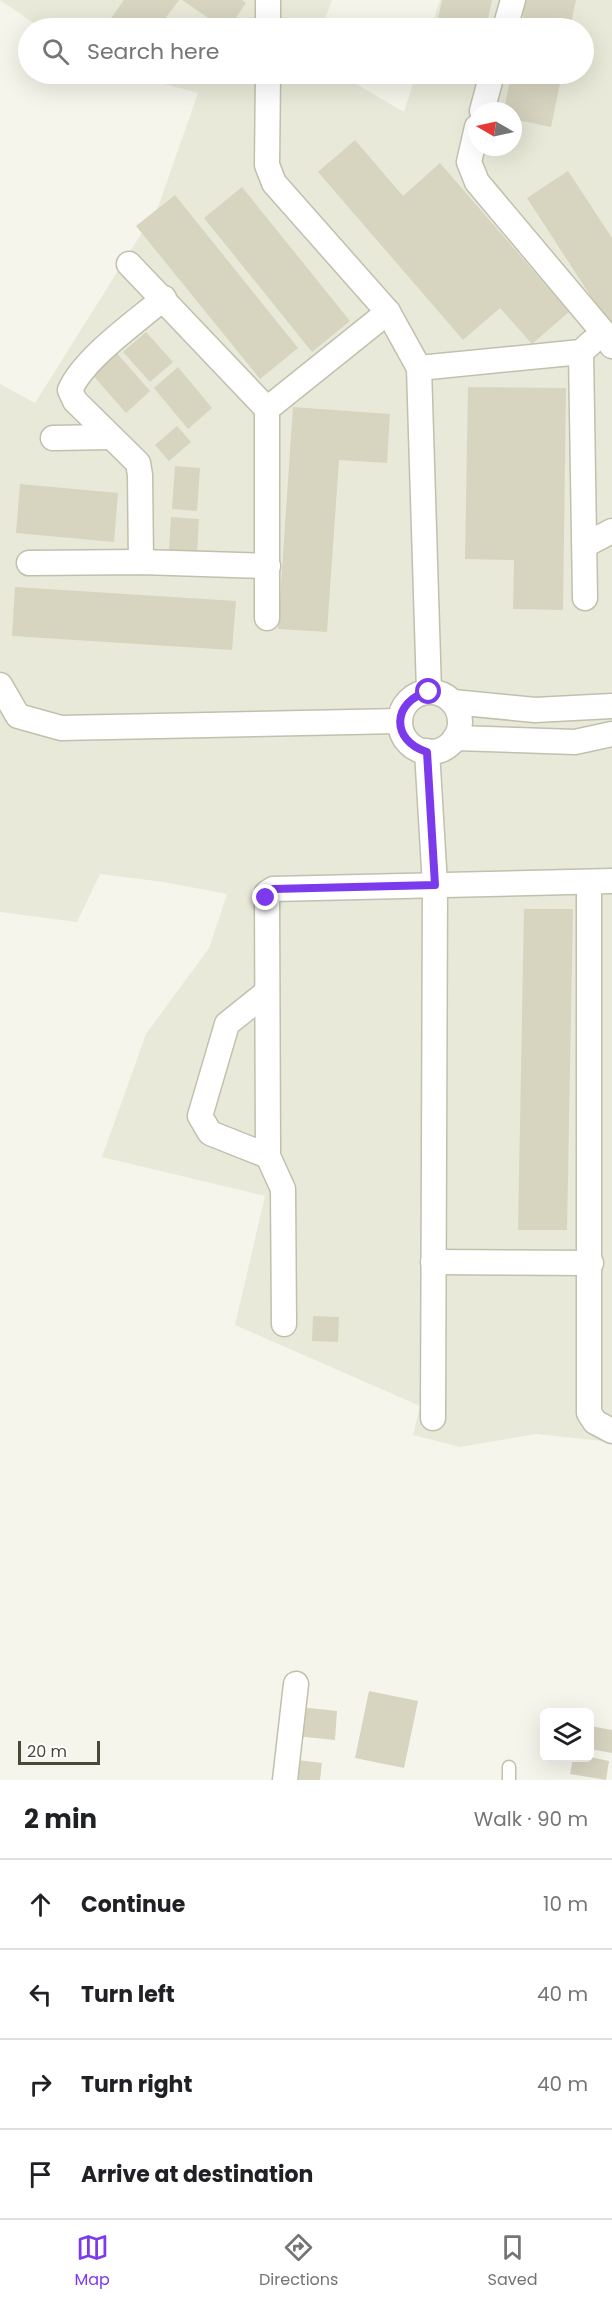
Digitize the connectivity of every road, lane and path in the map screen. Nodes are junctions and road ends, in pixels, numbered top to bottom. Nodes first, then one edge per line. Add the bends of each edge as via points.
1 (268, 0) edge
2 (513, 0) edge
3 (268, 18) edge
4 (508, 18) edge
5 (268, 84) edge
6 (489, 84) edge
7 (484, 102) edge
8 (470, 156) edge
9 (129, 264) dead end
10 (164, 298) junction
11 (388, 312) junction
12 (607, 339) edge
13 (581, 352) junction
14 (419, 368) junction
15 (267, 409) junction
16 (111, 437) junction
17 (53, 438) dead end
18 (612, 531) edge
19 (585, 545) junction
20 (141, 562) junction
21 (29, 563) dead end
22 (268, 566) junction
23 (585, 598) dead end
24 (267, 618) dead end
25 (0, 685) edge
26 (429, 692) junction
27 (453, 702) junction
28 (612, 706) edge
29 (400, 720) junction
30 (612, 734) edge
31 (455, 738) junction
32 (427, 752) junction
33 (601, 881) edge
34 (435, 885) junction
35 (267, 992) junction
36 (268, 1156) junction
37 (433, 1262) junction
38 (591, 1263) junction
39 (284, 1324) dead end
40 (433, 1418) dead end
41 (612, 1431) edge
42 (296, 1684) dead end
43 (285, 1780) edge

1 - 3 street
2 - 4 street
5 - 11 street via 267,165 274,183
6 - 7 street
8 - 12 street via 477,182
9 - 10 street
10 - 15 street
10 - 16 street via 96,356 75,378 70,390 75,401
11 - 14 street
11 - 15 street
12 - 13 street
13 - 14 street
13 - 19 street
14 - 26 street
15 - 22 street
16 - 17 street
16 - 20 street via 138,463
18 - 19 street
19 - 23 street
20 - 21 street
20 - 22 street
22 - 24 street
25 - 29 street via 18,716 61,728
26 - 27 street via 438,692
26 - 29 street via 409,700
27 - 28 street via 535,710
27 - 31 street via 461,718
29 - 32 street via 408,741
30 - 31 street via 575,742
31 - 32 street via 448,746
32 - 34 street
33 - 34 street
33 - 38 street
34 - 35 street via 270,890 266,898
34 - 37 street
35 - 36 street
35 - 36 street via 227,1024 200,1116 210,1133
36 - 39 street via 282,1189
37 - 38 street
37 - 40 street
38 - 41 street via 589,1413 595,1422
42 - 43 street

